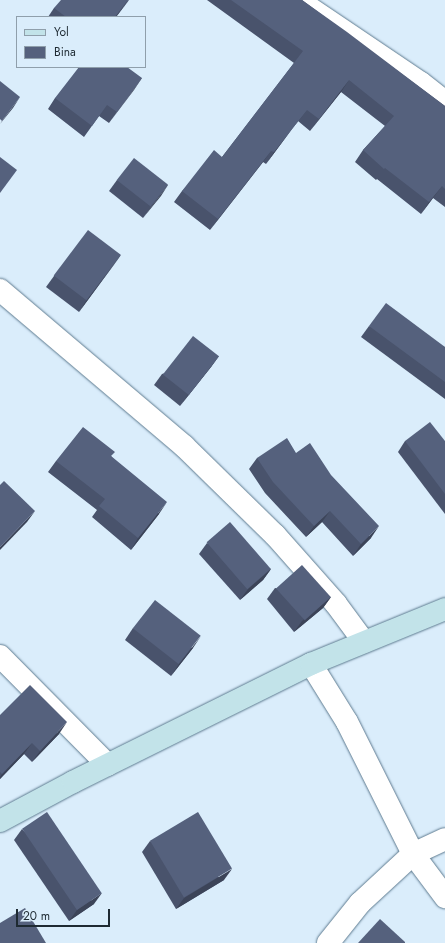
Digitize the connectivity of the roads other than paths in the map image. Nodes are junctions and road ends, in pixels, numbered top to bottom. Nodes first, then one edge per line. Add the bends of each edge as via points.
1 (298, 0) edge
2 (445, 102) edge
3 (0, 290) edge
4 (445, 609) edge
5 (364, 642) junction
6 (0, 656) edge
7 (312, 664) junction
8 (108, 765) junction
9 (0, 821) edge
10 (445, 839) edge
11 (413, 854) junction
12 (445, 897) edge
13 (328, 943) edge

1 - 2 street
3 - 5 street via 184,446 275,535 336,604
4 - 5 main road
5 - 7 main road
6 - 8 street
7 - 8 main road
7 - 11 street via 347,722
8 - 9 main road
10 - 11 street
11 - 12 street
11 - 13 street via 360,903

